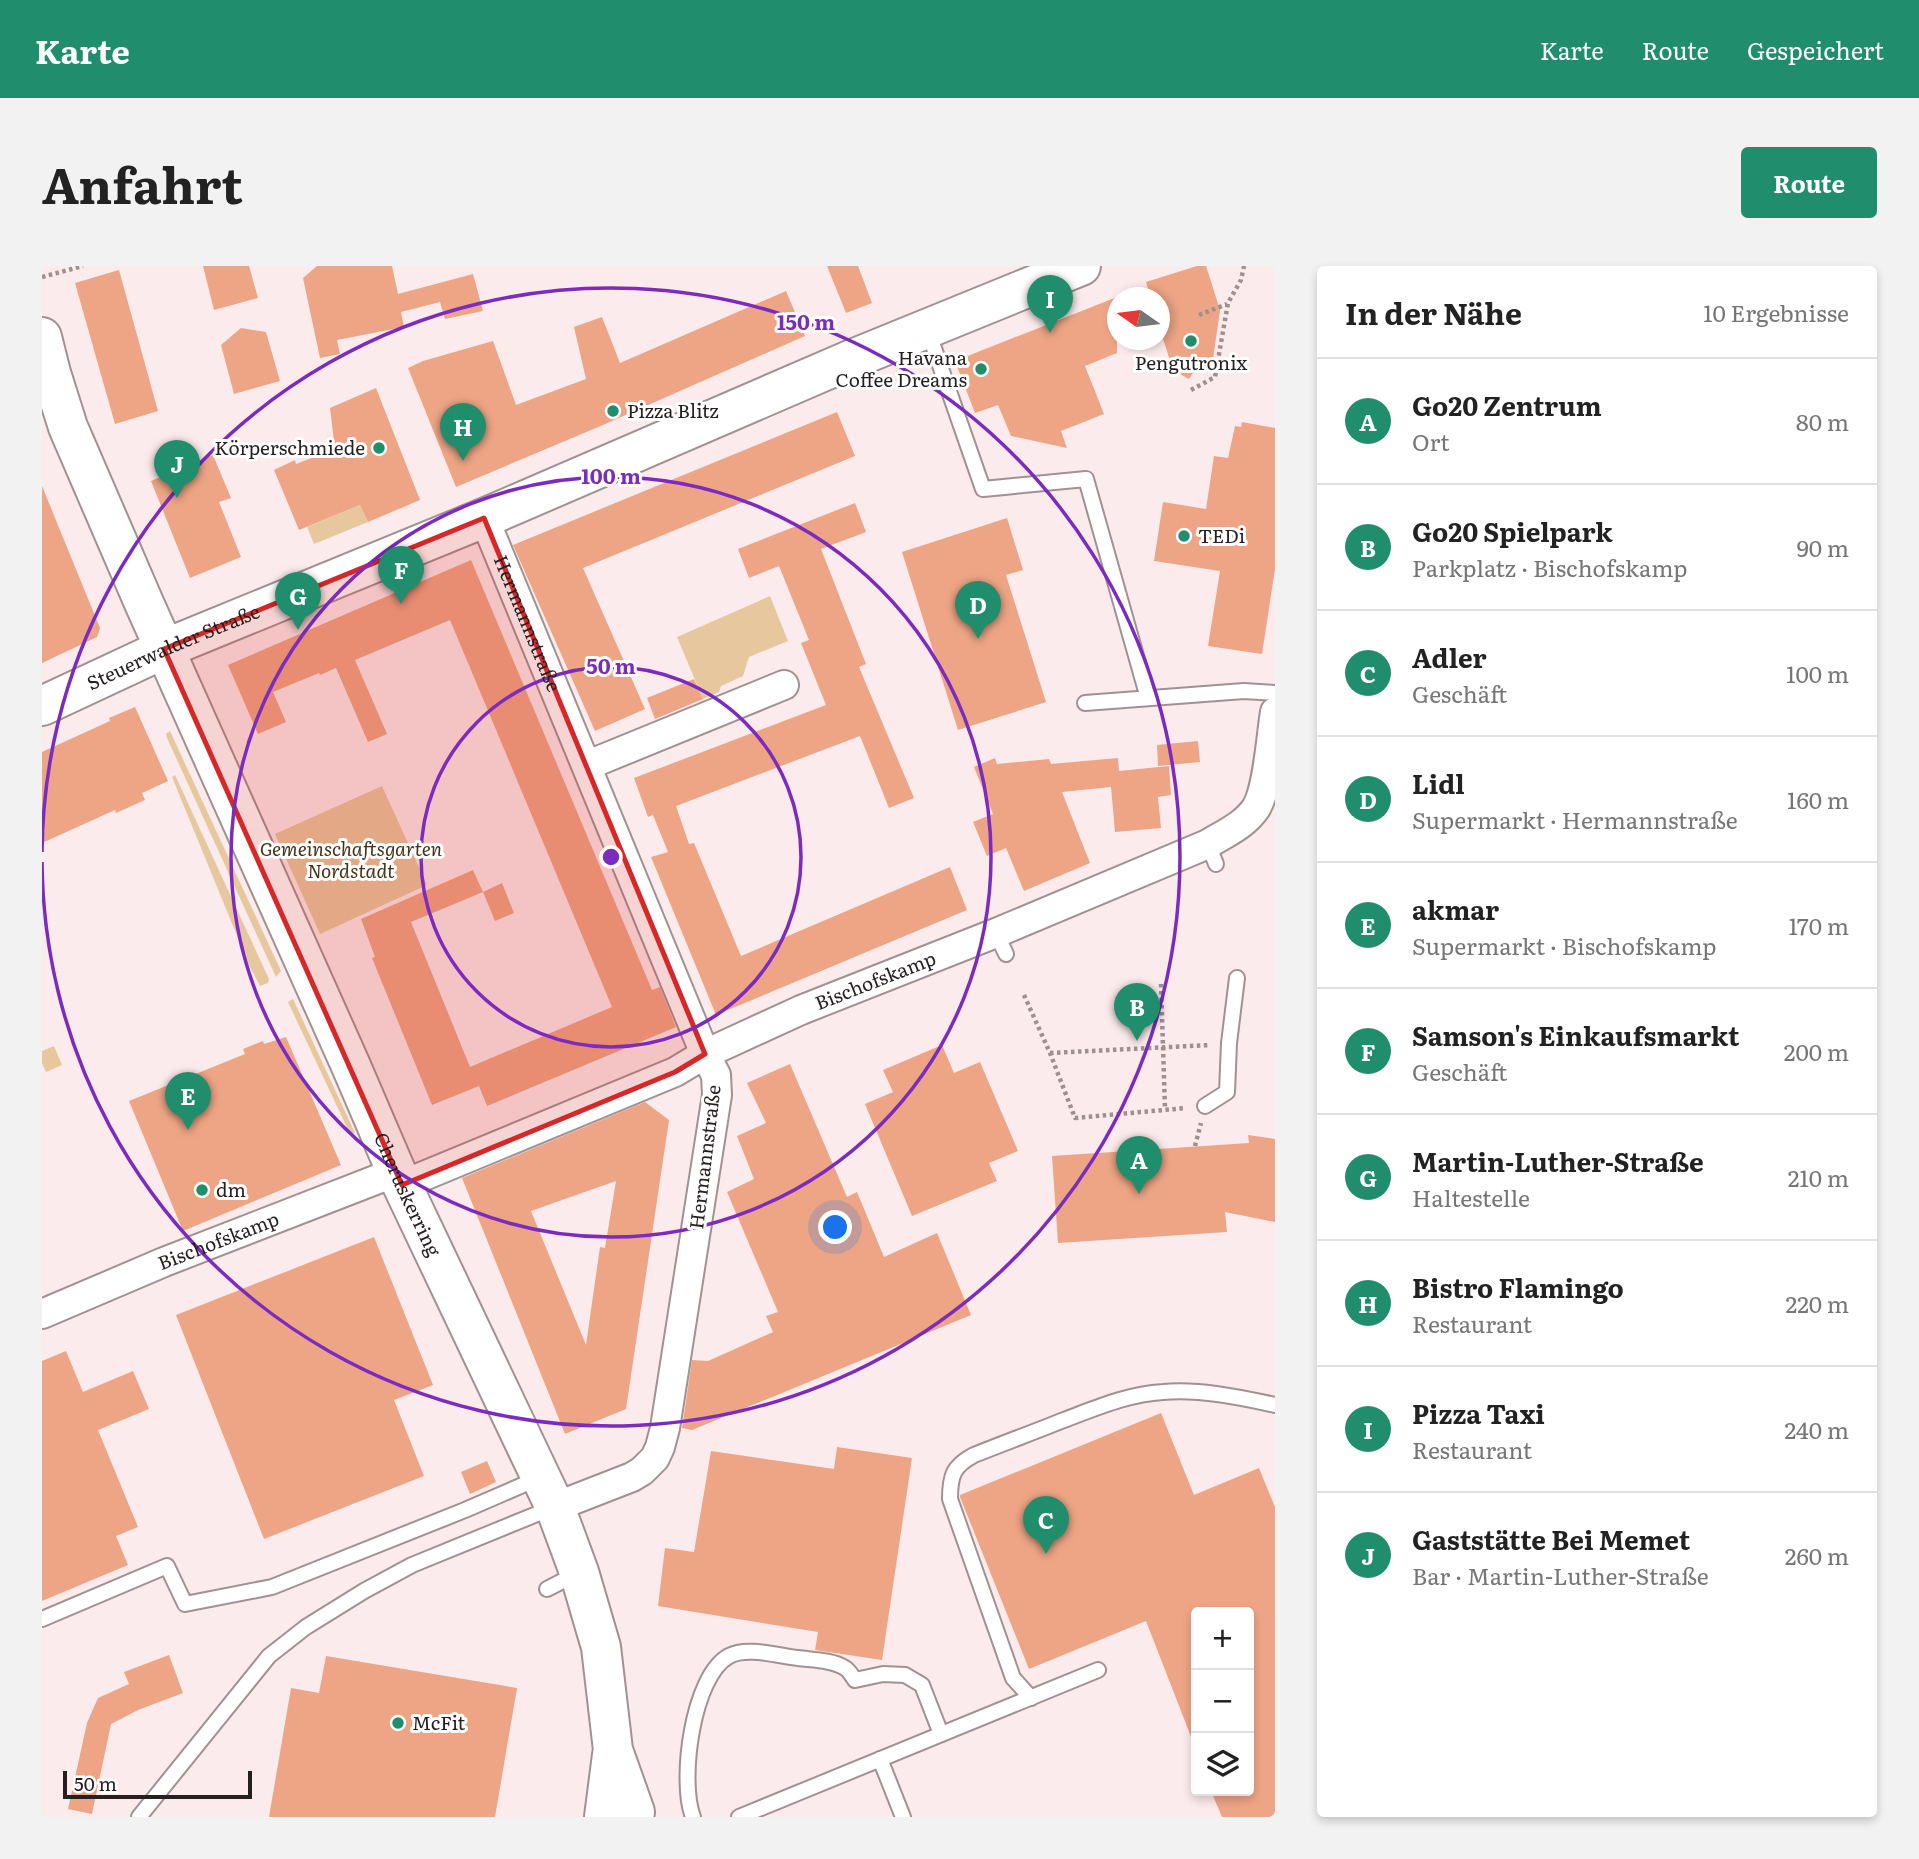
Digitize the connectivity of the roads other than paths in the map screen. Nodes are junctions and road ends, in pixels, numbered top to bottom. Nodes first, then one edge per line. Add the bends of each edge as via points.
1 (1081, 266) edge
2 (928, 330) junction
3 (42, 337) edge
4 (484, 518) junction
5 (164, 649) junction
6 (784, 685) dead end
7 (1275, 693) edge
8 (1148, 698) junction
9 (1085, 703) dead end
10 (42, 706) edge
11 (1275, 712) edge
12 (588, 765) junction
13 (1265, 810) edge
14 (1237, 978) dead end
15 (705, 1054) junction
16 (1205, 1106) road end
17 (399, 1178) junction
18 (42, 1314) edge
19 (1275, 1405) edge
20 (548, 1492) junction
21 (42, 1619) edge
22 (1098, 1670) dead end
23 (1031, 1698) junction
24 (941, 1734) junction
25 (613, 1750) junction
26 (880, 1759) junction
27 (139, 1817) edge
28 (604, 1817) edge
29 (635, 1817) edge
30 (693, 1817) edge
31 (739, 1817) edge
32 (903, 1817) edge

1 - 2 street, Steuerwalder Straße
2 - 4 street, Steuerwalder Straße
2 - 8 lane via 983,489 1086,479
3 - 5 street, Cheruskerring via 68,428
4 - 5 street, Steuerwalder Straße
4 - 12 street, Hermannstraße
5 - 10 street, Steuerwalder Straße
5 - 17 street, Cheruskerring
6 - 12 street
7 - 8 lane
8 - 9 lane
11 - 13 street, Bischofskamp
12 - 15 street, Hermannstraße
13 - 15 street, Bischofskamp via 1239,825 1212,854 1001,944 801,1010
14 - 16 lane via 1227,1092
15 - 17 street, Bischofskamp via 675,1072
15 - 20 street, Hermannstraße via 716,1075 714,1118 660,1447 649,1465 632,1477
17 - 18 street, Bischofskamp via 164,1262
17 - 20 street, Cheruskerring
19 - 23 lane via 1183,1391 1136,1396 974,1455 955,1468 950,1499 1013,1678
20 - 21 lane via 465,1510 272,1587 185,1604 167,1566
20 - 25 street, Cheruskerring via 563,1581 601,1647
20 - 27 lane via 364,1591 269,1656
22 - 23 lane
23 - 24 lane
24 - 26 lane
24 - 30 lane via 922,1685 905,1675 855,1680 846,1668 821,1661 748,1652 729,1656 706,1683 694,1713 688,1756
25 - 28 street, Cheruskerring
25 - 29 street, Cheruskerring
26 - 31 lane
26 - 32 lane

